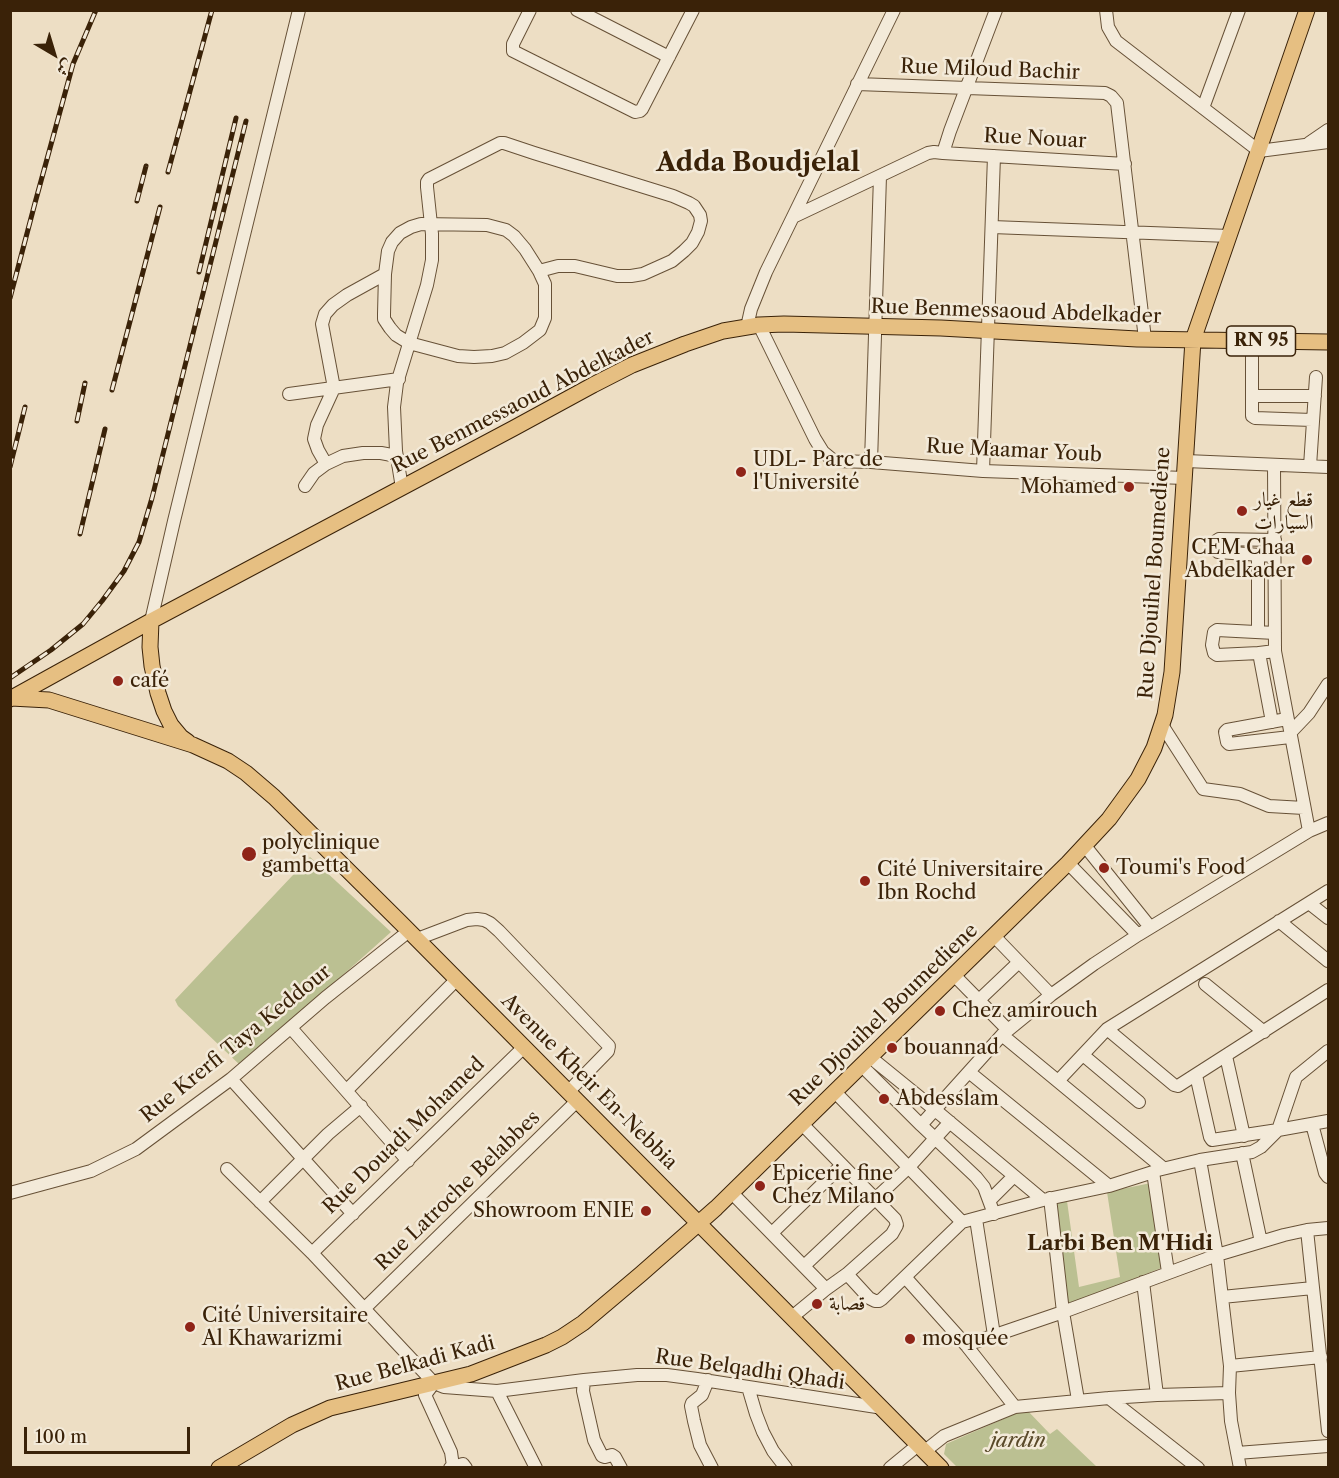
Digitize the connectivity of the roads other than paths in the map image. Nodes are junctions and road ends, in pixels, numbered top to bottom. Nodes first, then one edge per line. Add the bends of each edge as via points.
1 (299, 10) edge
2 (530, 10) edge
3 (577, 10) edge
4 (693, 10) edge
5 (996, 10) edge
6 (1106, 10) edge
7 (1239, 10) edge
8 (1307, 10) edge
9 (894, 12) edge
10 (669, 57) junction
11 (857, 84) junction
12 (966, 89) junction
13 (1203, 108) junction
14 (1329, 130) edge
15 (1329, 142) edge
16 (1307, 144) junction
17 (1259, 151) junction
18 (943, 153) junction
19 (994, 156) junction
20 (1125, 164) junction
21 (880, 176) junction
22 (793, 217) junction
23 (431, 225) junction
24 (992, 227) junction
25 (1133, 233) junction
26 (1229, 236) junction
27 (539, 271) junction
28 (385, 274) junction
29 (753, 326) junction
30 (875, 327) junction
31 (988, 330) junction
32 (1145, 339) junction
33 (1193, 340) junction
34 (1252, 341) junction
35 (1329, 342) edge
36 (409, 343) junction
37 (1316, 377) dead end
38 (399, 379) junction
39 (334, 388) junction
40 (289, 394) dead end
41 (1252, 396) junction
42 (1315, 396) junction
43 (1312, 420) junction
44 (397, 456) junction
45 (1186, 461) junction
46 (871, 462) junction
47 (326, 464) junction
48 (1274, 465) junction
49 (1310, 466) junction
50 (1329, 467) edge
51 (983, 471) junction
52 (1185, 478) junction
53 (305, 486) dead end
54 (402, 488) junction
55 (1275, 540) junction
56 (1258, 555) junction
57 (1274, 556) junction
58 (151, 621) junction
59 (1258, 632) junction
60 (1275, 633) junction
61 (1275, 651) junction
62 (1259, 653) junction
63 (44, 681) junction
64 (1329, 684) edge
65 (11, 698) edge
66 (49, 700) junction
67 (1287, 719) junction
68 (1272, 722) junction
69 (1162, 725) junction
70 (1290, 735) junction
71 (193, 745) junction
72 (1304, 808) junction
73 (1329, 823) edge
74 (1309, 831) junction
75 (1085, 846) junction
76 (1068, 863) junction
77 (1329, 891) edge
78 (1309, 903) junction
79 (1329, 918) edge
80 (1279, 921) junction
81 (1150, 927) junction
82 (413, 935) junction
83 (1138, 935) junction
84 (994, 936) junction
85 (1329, 961) edge
86 (1019, 962) junction
87 (954, 975) junction
88 (457, 979) junction
89 (1205, 984) dead end
90 (1329, 990) edge
91 (1051, 995) junction
92 (979, 1000) junction
93 (291, 1028) junction
94 (1107, 1029) junction
95 (1005, 1032) junction
96 (1264, 1032) junction
97 (524, 1047) junction
98 (1329, 1051) edge
99 (1083, 1055) junction
100 (1226, 1056) junction
101 (866, 1062) junction
102 (969, 1072) junction
103 (1196, 1076) junction
104 (231, 1079) junction
105 (1058, 1081) junction
106 (347, 1090) junction
107 (835, 1092) junction
108 (573, 1096) junction
109 (1139, 1102) dead end
110 (361, 1106) junction
111 (934, 1109) junction
112 (1329, 1120) edge
113 (950, 1122) junction
114 (802, 1124) junction
115 (1312, 1124) junction
116 (921, 1125) junction
117 (1278, 1130) junction
118 (1244, 1136) junction
119 (935, 1138) junction
120 (1242, 1153) junction
121 (303, 1159) junction
122 (1200, 1160) junction
123 (408, 1161) junction
124 (842, 1165) junction
125 (909, 1167) junction
126 (227, 1168) dead end
127 (1158, 1170) junction
128 (1014, 1176) junction
129 (1329, 1177) edge
130 (1109, 1186) junction
131 (731, 1192) junction
132 (10, 1193) edge
133 (875, 1199) junction
134 (1046, 1199) junction
135 (990, 1200) junction
136 (261, 1202) junction
137 (353, 1214) junction
138 (994, 1214) junction
139 (976, 1219) junction
140 (962, 1222) junction
141 (699, 1224) junction
142 (1329, 1228) edge
143 (1307, 1230) junction
144 (772, 1233) junction
145 (1261, 1242) junction
146 (312, 1253) junction
147 (1217, 1255) junction
148 (804, 1266) junction
149 (1168, 1272) junction
150 (847, 1274) junction
151 (905, 1277) junction
152 (1143, 1282) junction
153 (1313, 1288) junction
154 (826, 1289) junction
155 (1222, 1297) junction
156 (365, 1308) junction
157 (1063, 1312) junction
158 (792, 1317) junction
159 (994, 1335) junction
160 (966, 1345) junction
161 (1321, 1357) junction
162 (1230, 1366) junction
163 (584, 1380) junction
164 (708, 1380) junction
165 (434, 1383) junction
166 (748, 1387) junction
167 (497, 1391) junction
168 (1229, 1393) junction
169 (1157, 1395) junction
170 (1110, 1398) junction
171 (1078, 1400) junction
172 (1015, 1407) junction
173 (883, 1408) junction
174 (1329, 1431) edge
175 (1329, 1446) edge
176 (922, 1448) junction
177 (1237, 1453) junction
178 (219, 1467) edge
179 (456, 1467) edge
180 (536, 1467) edge
181 (621, 1467) edge
182 (712, 1467) edge
183 (786, 1467) edge
184 (890, 1467) edge
185 (941, 1467) edge
186 (1198, 1467) edge
187 (1240, 1467) edge

1 - 58 street
2 - 10 street via 513,51 635,112 642,109
3 - 10 street
4 - 10 street
5 - 12 street
6 - 13 street via 1108,27 1116,41
7 - 13 street
8 - 17 main road, Rue Djouihel Boumediene
9 - 11 street
11 - 12 street, Rue Miloud Bachir
11 - 22 street
12 - 18 street
12 - 20 street, Rue Miloud Bachir via 1105,93 1117,103
13 - 17 street
14 - 16 street
15 - 16 street
16 - 17 street
17 - 26 main road, Rue Djouihel Boumediene
18 - 19 street, Rue Nouar
18 - 21 street, Rue Nouar via 931,152
19 - 20 street, Rue Nouar
19 - 24 street
20 - 25 street
21 - 22 street, Rue Nouar
21 - 30 street
22 - 29 street via 751,309
23 - 27 street via 487,225 506,230
23 - 27 street via 427,181 502,143 673,196 694,206 700,215 692,243 672,261 643,274 617,276 575,266
23 - 28 street via 411,226 400,233 388,251
23 - 36 street via 432,260
24 - 25 street
24 - 31 street
25 - 26 street
25 - 32 street
26 - 33 main road, Rue Djouihel Boumediene
27 - 36 street via 545,284 546,318 535,334 511,350 498,355 458,356
28 - 36 street via 384,319 396,335
28 - 39 street via 346,296 326,314 323,334
29 - 30 main road, Rue Benmessaoud Abdelkader
29 - 46 street, Rue Maamar Youb via 829,458
29 - 54 main road, Rue Benmessaoud Abdelkader via 709,335 632,365
30 - 31 main road, Rue Benmessaoud Abdelkader
30 - 46 street
31 - 32 main road, Rue Benmessaoud Abdelkader
31 - 51 street
32 - 33 main road, Rue Benmessaoud Abdelkader
33 - 34 main road, RN 95
33 - 45 main road, Rue Djouihel Boumediene
34 - 35 main road, RN 95
34 - 41 street
36 - 38 street
37 - 42 street
38 - 39 street
38 - 44 street via 394,408
39 - 40 street
39 - 47 street via 314,439
41 - 42 street
41 - 43 street via 1254,417
42 - 43 street
43 - 49 street
44 - 47 street via 363,453
44 - 54 street
45 - 48 street
45 - 52 main road, Rue Djouihel Boumediene
46 - 51 street, Rue Maamar Youb
47 - 53 street
48 - 49 street
48 - 55 street
49 - 50 street
51 - 52 street, Rue Maamar Youb
52 - 69 main road, Rue Djouihel Boumediene via 1172,672
54 - 58 main road, Rue Benmessaoud Abdelkader
55 - 56 street via 1215,541 1218,552
55 - 57 street
56 - 57 street
56 - 59 street
57 - 60 street
58 - 63 main road, Rue Benmessaoud Abdelkader
58 - 71 main road via 152,666 164,711 181,737
59 - 60 street
59 - 62 street via 1215,631 1212,645 1216,655
60 - 61 street
61 - 62 street
61 - 67 street
62 - 68 street
63 - 65 main road, Rue Benmessaoud Abdelkader
63 - 66 main road
64 - 70 street
65 - 66 main road
66 - 71 main road
67 - 68 street
67 - 70 street
68 - 70 street via 1226,731 1227,742
69 - 72 street via 1203,789 1240,794 1269,806
69 - 75 main road, Rue Djouihel Boumediene via 1138,778
70 - 72 street
71 - 82 main road, Avenue Kheir En-Nebbia via 228,761 274,797
72 - 74 street
73 - 74 street
74 - 81 street
75 - 76 main road, Rue Djouihel Boumediene
75 - 81 street
76 - 83 street
76 - 84 main road, Rue Djouihel Boumediene
77 - 78 street
78 - 79 street
78 - 80 street
80 - 85 street
80 - 94 street
81 - 83 street
82 - 88 main road, Avenue Kheir En-Nebbia
82 - 93 street, Rue Krerfi Taya Keddour via 325,998
82 - 108 street, Rue Krerfi Taya Keddour via 467,920 490,923 609,1046
83 - 91 street
84 - 86 street
84 - 87 main road, Rue Djouihel Boumediene
86 - 91 street
86 - 92 street
87 - 92 street
87 - 101 main road, Rue Djouihel Boumediene
88 - 97 main road, Avenue Kheir En-Nebbia
88 - 106 street
89 - 96 street
90 - 96 street
91 - 95 street
92 - 95 street
93 - 104 street, Rue Krerfi Taya Keddour
93 - 106 street
94 - 99 street
94 - 103 street via 1174,1085 1180,1086
95 - 102 street
95 - 105 street
96 - 100 street
97 - 108 main road, Avenue Kheir En-Nebbia
97 - 123 street, Rue Douadi Mohamed
98 - 117 street via 1293,1081
99 - 105 street
99 - 109 street
100 - 103 street
100 - 118 street
101 - 107 main road, Rue Djouihel Boumediene
101 - 111 street
101 - 116 street
102 - 111 street
102 - 130 street
103 - 118 street via 1211,1139
104 - 121 street
104 - 132 street, Rue Krerfi Taya Keddour via 136,1149 92,1172
105 - 127 street
106 - 110 street
107 - 114 main road, Rue Djouihel Boumediene
107 - 125 street
108 - 141 main road, Avenue Kheir En-Nebbia
108 - 156 street, Rue Latroche Belabbes
110 - 121 street
110 - 123 street
111 - 113 street
111 - 116 street
112 - 115 street
113 - 119 street
113 - 128 street
114 - 124 street
114 - 131 main road, Rue Djouihel Boumediene
115 - 117 street
115 - 129 street
116 - 119 street
117 - 118 street
117 - 120 street via 1261,1147
119 - 125 street
119 - 135 street via 976,1177
120 - 122 street
120 - 145 street
121 - 136 street
121 - 137 street
122 - 127 street
122 - 147 street
123 - 137 street, Rue Douadi Mohamed
124 - 133 street
124 - 144 street
125 - 133 street
125 - 140 street
126 - 136 street
127 - 130 street
127 - 149 street
128 - 134 street
128 - 135 street
130 - 134 street
131 - 141 main road, Rue Djouihel Boumediene
131 - 144 street
133 - 148 street
133 - 150 street via 897,1225
134 - 138 street
134 - 157 street
135 - 138 street
136 - 146 street
137 - 146 street, Rue Douadi Mohamed
138 - 139 street
139 - 140 street
139 - 159 street
140 - 151 street
141 - 158 main road, Avenue Kheir En-Nebbia
141 - 165 main road, Rue Belkadi Kadi via 562,1337 471,1374
142 - 143 street
143 - 145 street
143 - 153 street
144 - 148 street
145 - 147 street
146 - 156 street
147 - 149 street
147 - 155 street
148 - 154 street
149 - 152 street
150 - 151 street via 875,1301
150 - 154 street
151 - 160 street
152 - 157 street
152 - 169 street
153 - 155 street
153 - 161 street
154 - 158 street
155 - 162 street
156 - 165 street
157 - 159 street
157 - 171 street
158 - 173 main road, Avenue Kheir En-Nebbia
159 - 160 street
160 - 172 street
161 - 162 street
161 - 174 street
162 - 168 street
163 - 164 street, Rue Belqadhi Qhadi via 667,1375
163 - 167 street, Rue Belqadhi Qhadi
163 - 181 street via 594,1440 602,1456 615,1456
164 - 166 street, Rue Belqadhi Qhadi
164 - 182 street via 702,1395 691,1406 700,1445
165 - 167 street, Rue Belqadhi Qhadi
165 - 178 main road, Rue Belkadi Kadi via 330,1408
165 - 179 street via 426,1395
166 - 173 street, Rue Belqadhi Qhadi
166 - 183 street via 763,1432
167 - 180 street
168 - 169 street
168 - 177 street
169 - 170 street
170 - 171 street
170 - 186 street
171 - 172 street
172 - 176 street
173 - 176 main road, Avenue Kheir En-Nebbia
175 - 177 street
176 - 184 street
176 - 185 main road, Avenue Kheir En-Nebbia
177 - 187 street

